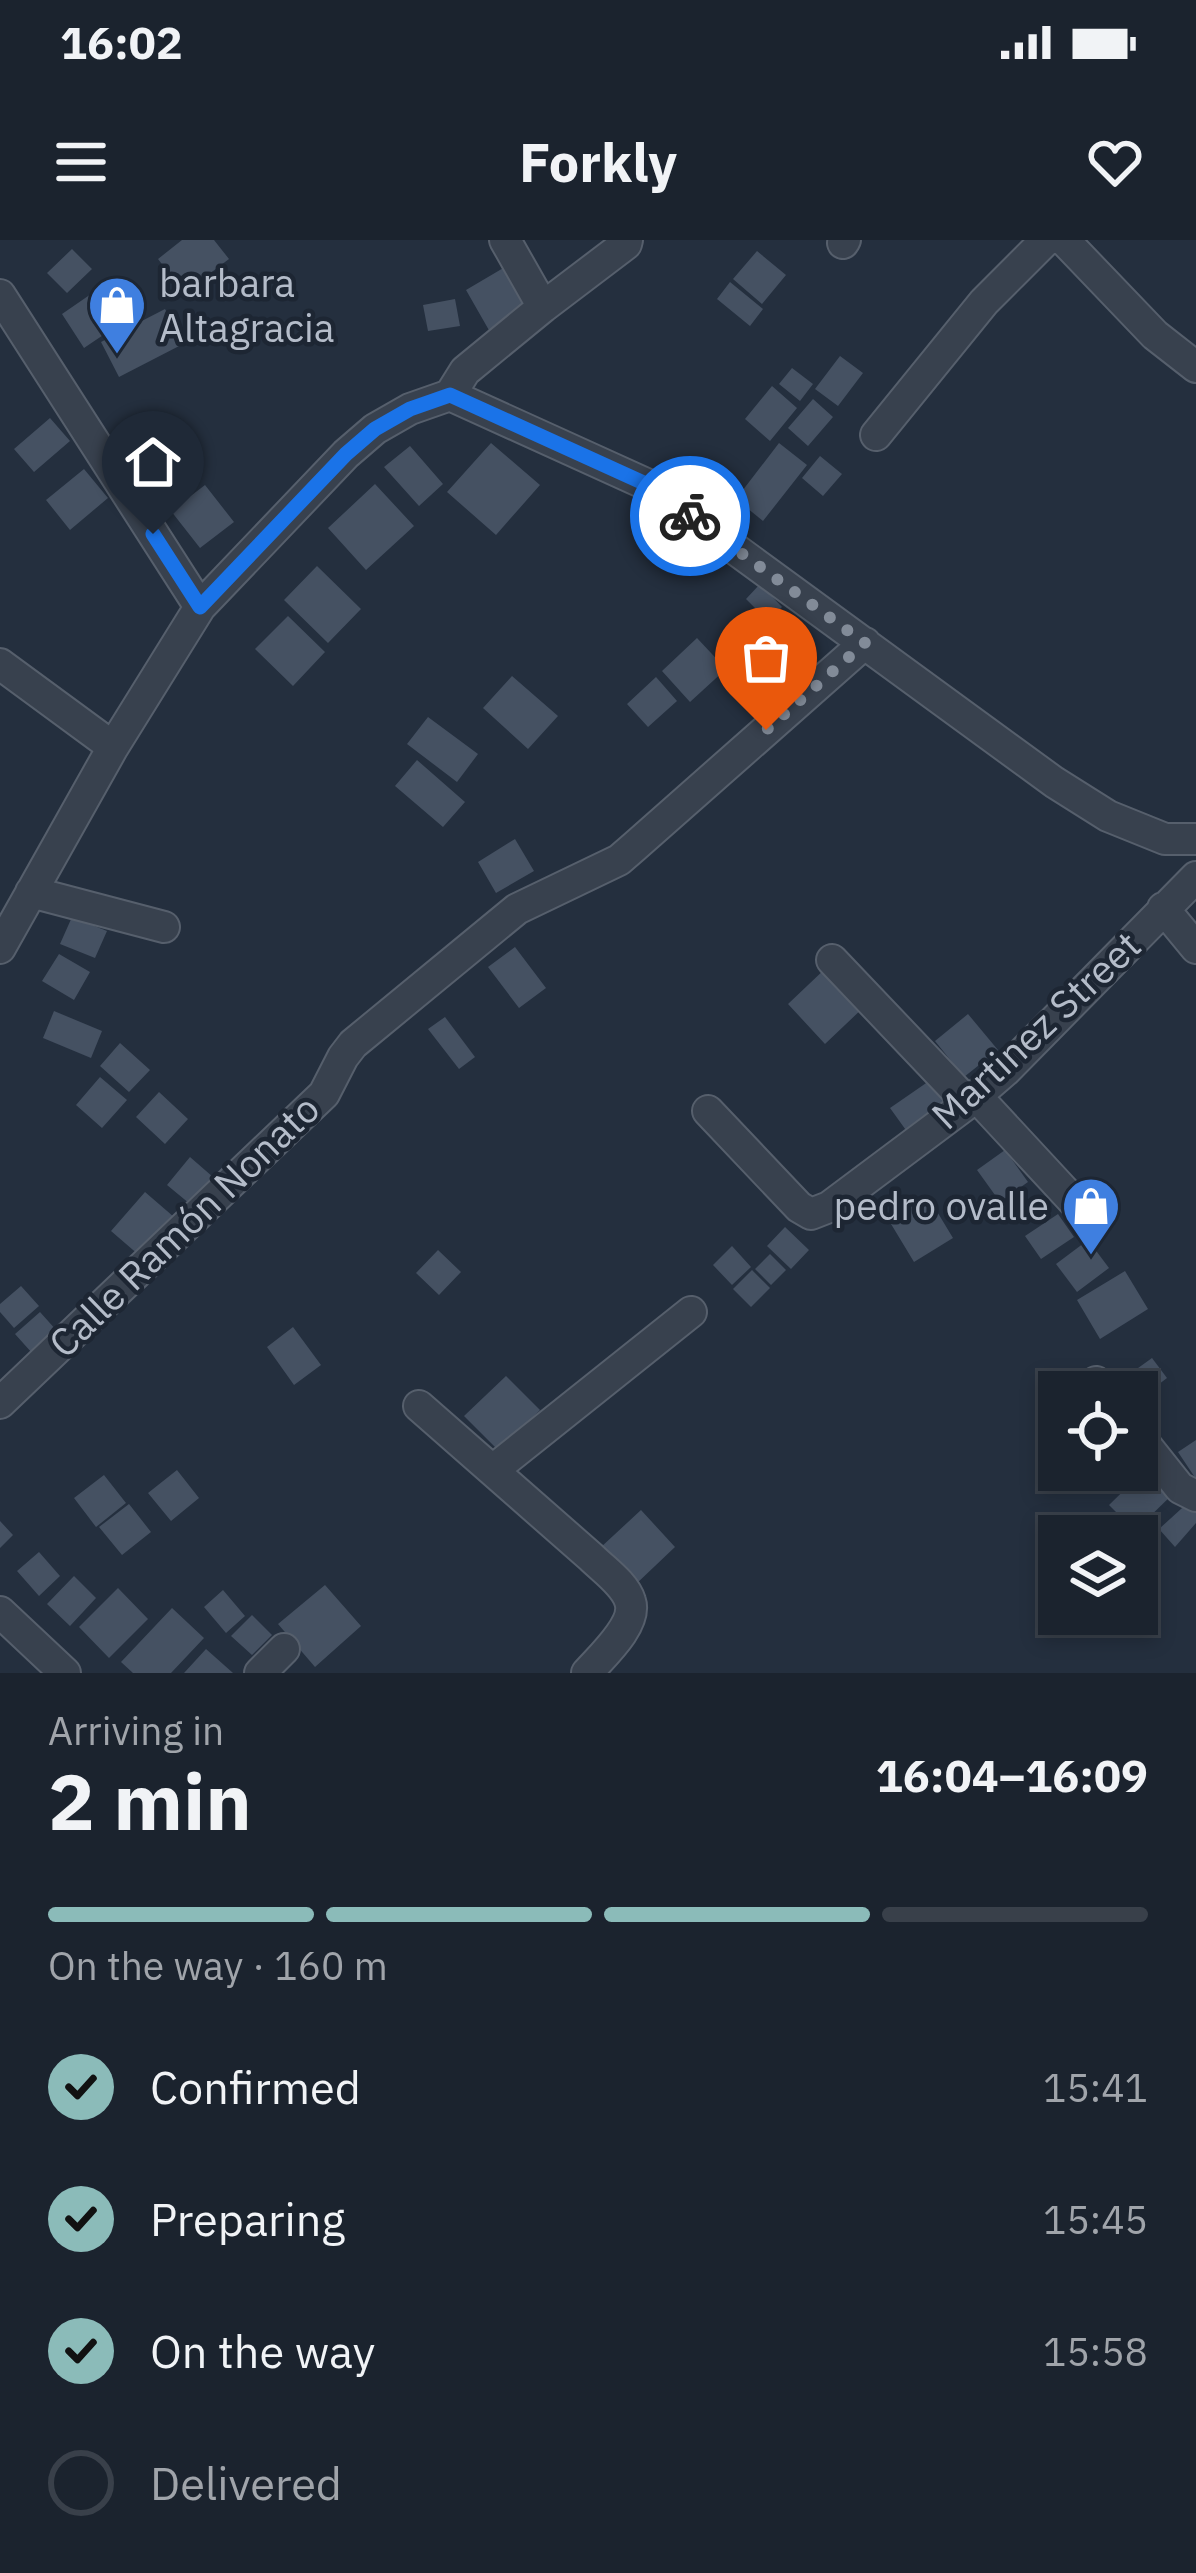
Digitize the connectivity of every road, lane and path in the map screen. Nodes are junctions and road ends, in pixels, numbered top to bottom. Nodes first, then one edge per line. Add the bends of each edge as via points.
1 (505, 240) edge
2 (627, 240) edge
3 (1046, 240) edge
4 (1064, 240) edge
5 (543, 307) junction
6 (4, 312) edge
7 (1196, 367) edge
8 (450, 395) junction
9 (876, 435) dead end
10 (200, 607) junction
11 (865, 643) junction
12 (0, 664) edge
13 (113, 747) junction
14 (1196, 839) edge
15 (1196, 877) edge
16 (31, 892) junction
17 (1163, 908) junction
18 (164, 927) dead end
19 (4, 930) edge
20 (1196, 948) edge
21 (832, 960) dead end
22 (972, 1099) junction
23 (708, 1111) dead end
24 (1090, 1219) dead end
25 (691, 1312) dead end
26 (0, 1403) edge
27 (419, 1406) dead end
28 (1158, 1460) edge
29 (493, 1470) junction
30 (1196, 1496) edge
31 (0, 1612) edge
32 (284, 1649) dead end
33 (53, 1669) edge
34 (260, 1673) edge
35 (587, 1673) edge

1 - 5 street
2 - 5 street
3 - 9 street
4 - 7 street
5 - 8 street via 466,371
6 - 10 street
8 - 10 street via 361,441
8 - 11 street via 646,484
10 - 13 street
11 - 14 street via 1108,816 1165,839
11 - 26 street, Calle Ramón Nonato via 619,860 517,909 353,1044 324,1094
12 - 13 street
13 - 16 street
15 - 17 street, Martinez Street
16 - 18 street
16 - 19 street
17 - 20 street
17 - 22 street, Martinez Street
21 - 22 street
22 - 23 street, Martinez Street via 811,1214
22 - 24 street
25 - 29 street
27 - 29 street
28 - 30 street
29 - 35 street via 631,1601 630,1618
31 - 33 street
32 - 34 street

